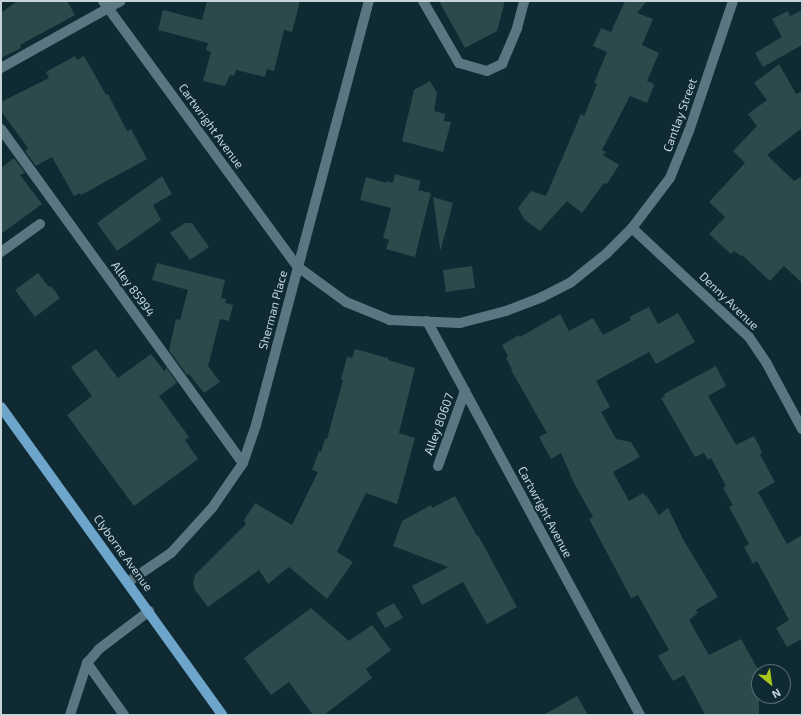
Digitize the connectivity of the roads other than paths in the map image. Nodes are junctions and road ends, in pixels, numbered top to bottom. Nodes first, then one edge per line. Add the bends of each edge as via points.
1 (121, 1) edge
2 (369, 1) edge
3 (423, 1) edge
4 (524, 1) edge
5 (733, 1) edge
6 (105, 5) edge
7 (1, 68) edge
8 (1, 129) edge
9 (40, 224) dead end
10 (632, 228) junction
11 (1, 252) edge
12 (298, 267) junction
13 (427, 321) junction
14 (465, 391) junction
15 (1, 408) edge
16 (802, 429) edge
17 (243, 464) junction
18 (438, 466) dead end
19 (128, 582) junction
20 (149, 611) junction
21 (87, 663) junction
22 (638, 714) edge
23 (70, 715) edge
24 (124, 715) edge
25 (222, 715) edge

1 - 6 street
2 - 12 street, Sherman Place
3 - 4 street via 459,63 487,71 502,64 517,28
5 - 10 street, Cantlay Street via 689,131 670,178
6 - 7 street
6 - 12 street, Cartwright Avenue
8 - 17 street, Alley 85994
9 - 11 street
10 - 13 street, Cantlay Street via 590,268 570,283 542,297 506,311 460,323
10 - 16 street, Denny Avenue via 750,337
12 - 13 street, Cartwright Avenue via 346,302 390,320
12 - 17 street, Sherman Place via 256,425
13 - 14 street, Cartwright Avenue
14 - 18 street, Alley 80607
14 - 22 street, Cartwright Avenue
15 - 19 main road, Clyborne Avenue
17 - 19 street, Sherman Place via 212,508 172,553
19 - 20 main road, Clyborne Avenue
20 - 21 street via 99,649
20 - 25 main road, Clyborne Avenue
21 - 23 street
21 - 24 street

